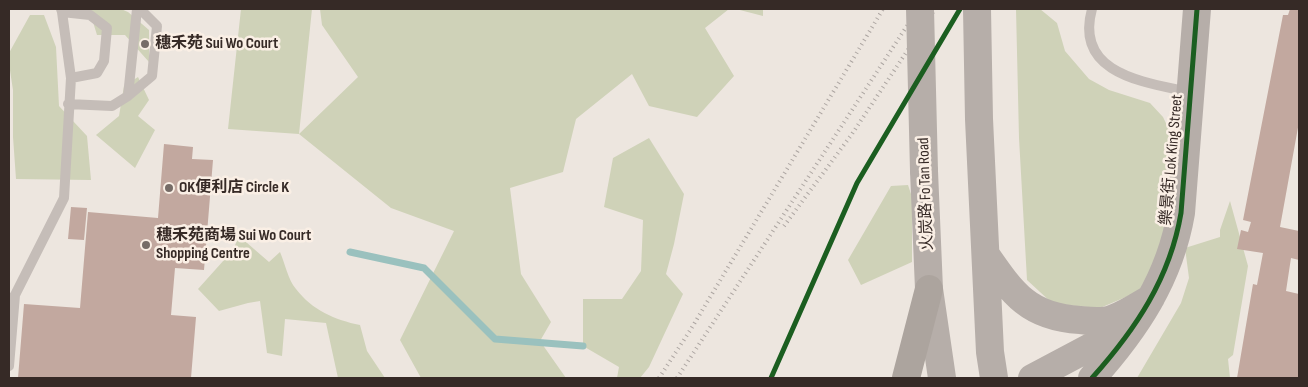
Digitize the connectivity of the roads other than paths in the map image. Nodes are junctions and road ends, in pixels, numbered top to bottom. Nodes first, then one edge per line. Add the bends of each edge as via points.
1 (139, 9) edge
2 (920, 9) edge
3 (976, 9) edge
4 (1092, 9) edge
5 (1197, 9) edge
6 (62, 10) edge
7 (71, 78) junction
8 (1190, 92) junction
9 (128, 96) junction
10 (68, 104) junction
11 (985, 254) junction
12 (929, 289) junction
13 (12, 298) edge
14 (1151, 298) junction
15 (1138, 322) junction
16 (9, 366) edge
17 (906, 378) edge
18 (942, 378) edge
19 (994, 378) edge
20 (1032, 378) edge
21 (1092, 378) edge

1 - 9 lane
1 - 9 lane via 157,26 152,76
2 - 12 main road, 火炭路 Fo Tan Road, bridge
3 - 11 main road
4 - 8 lane via 1090,38 1108,66 1130,78
5 - 8 main road, 樂景街 Lok King Street
6 - 7 lane
6 - 7 lane via 90,15 107,28 104,61 97,73
7 - 10 lane
8 - 14 main road, 樂景街 Lok King Street via 1177,239
9 - 10 lane via 112,106
10 - 13 lane via 64,198
11 - 14 main road via 1008,286 1024,302 1043,313 1066,319 1112,319
11 - 19 main road
12 - 17 highway
12 - 18 main road, 火炭路 Fo Tan Road
13 - 16 lane
14 - 15 main road, 樂景街 Lok King Street
15 - 20 main road
15 - 21 main road, 樂景街 Lok King Street

